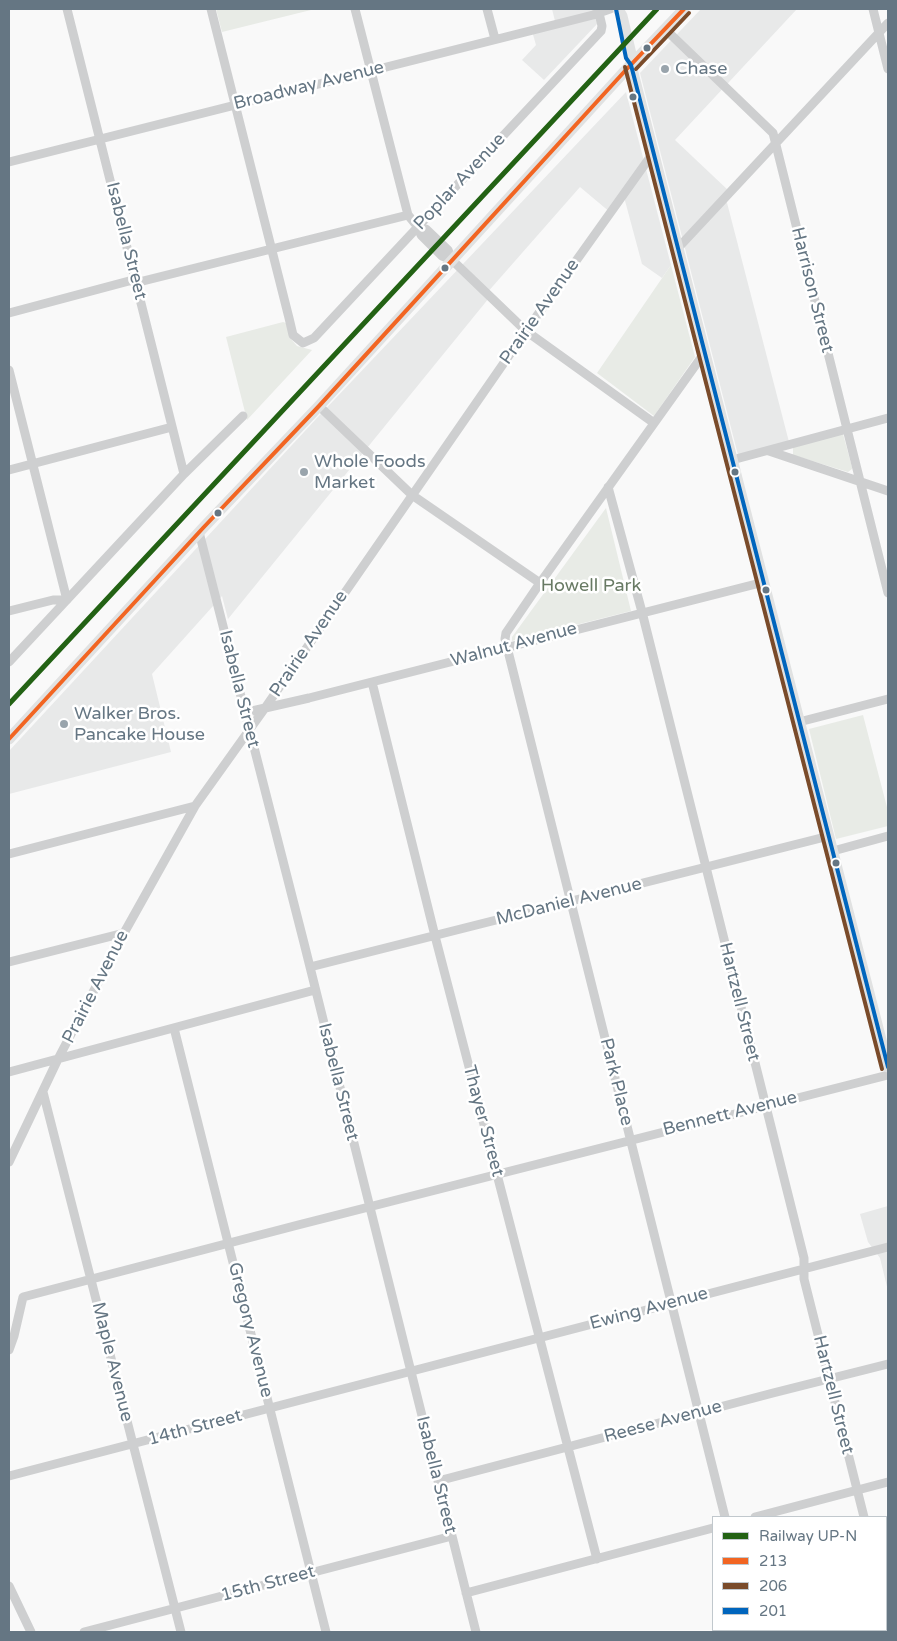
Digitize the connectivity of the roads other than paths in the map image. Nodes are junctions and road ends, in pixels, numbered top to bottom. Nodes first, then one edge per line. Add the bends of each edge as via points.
1 (67, 9) edge
2 (212, 9) edge
3 (355, 9) edge
4 (487, 9) edge
5 (610, 9) edge
6 (617, 9) edge
7 (684, 9) edge
8 (873, 9) edge
9 (599, 13) junction
10 (888, 23) edge
11 (665, 29) junction
12 (879, 32) junction
13 (495, 39) junction
14 (631, 65) junction
15 (371, 70) junction
16 (888, 70) edge
17 (235, 104) junction
18 (100, 138) junction
19 (776, 142) junction
20 (653, 153) junction
21 (9, 162) edge
22 (408, 215) junction
23 (418, 227) junction
24 (678, 248) junction
25 (271, 249) junction
26 (452, 260) junction
27 (133, 281) junction
28 (9, 313) edge
29 (526, 331) junction
30 (704, 352) junction
31 (9, 370) edge
32 (319, 406) junction
33 (243, 416) dead end
34 (888, 418) edge
35 (654, 423) junction
36 (172, 427) junction
37 (846, 429) junction
38 (769, 451) junction
39 (732, 460) junction
40 (32, 464) junction
41 (9, 470) edge
42 (184, 474) junction
43 (860, 480) junction
44 (608, 487) junction
45 (888, 491) edge
46 (412, 495) junction
47 (199, 532) junction
48 (764, 582) junction
49 (540, 583) junction
50 (888, 593) edge
51 (67, 600) junction
52 (9, 611) edge
53 (642, 612) junction
54 (506, 646) junction
55 (9, 662) edge
56 (372, 682) junction
57 (888, 699) edge
58 (265, 708) junction
59 (244, 709) junction
60 (799, 722) junction
61 (249, 729) junction
62 (9, 738) edge
63 (195, 806) junction
64 (829, 836) junction
65 (888, 836) edge
66 (833, 851) junction
67 (9, 854) edge
68 (706, 868) junction
69 (570, 902) junction
70 (124, 933) junction
71 (435, 936) junction
72 (9, 962) edge
73 (310, 968) junction
74 (315, 990) junction
75 (174, 1028) junction
76 (58, 1059) junction
77 (888, 1067) edge
78 (9, 1072) edge
79 (888, 1075) edge
80 (43, 1092) junction
81 (765, 1106) junction
82 (630, 1140) junction
83 (9, 1162) edge
84 (497, 1174) junction
85 (369, 1207) junction
86 (229, 1243) junction
87 (888, 1247) edge
88 (804, 1269) junction
89 (91, 1279) junction
90 (672, 1304) junction
91 (540, 1338) junction
92 (9, 1350) edge
93 (888, 1364) edge
94 (410, 1372) junction
95 (830, 1379) junction
96 (270, 1408) junction
97 (699, 1413) junction
98 (133, 1444) junction
99 (569, 1447) junction
100 (9, 1476) edge
101 (438, 1481) junction
102 (888, 1482) edge
103 (857, 1490) junction
104 (725, 1516) edge
105 (759, 1516) edge
106 (864, 1516) edge
107 (712, 1528) edge
108 (452, 1536) junction
109 (597, 1559) junction
110 (311, 1573) junction
111 (9, 1586) edge
112 (466, 1593) junction
113 (887, 1603) edge
114 (175, 1608) junction
115 (888, 1614) edge
116 (31, 1632) edge
117 (84, 1632) edge
118 (181, 1632) edge
119 (326, 1632) edge
120 (476, 1632) edge

1 - 18 street, Isabella Street
2 - 17 street
3 - 15 street
4 - 13 street
5 - 9 street, Broadway Avenue
6 - 14 main road via 622,16
7 - 11 main road
8 - 12 street
9 - 13 street, Broadway Avenue
9 - 23 street, Poplar Avenue via 601,31
10 - 12 street
11 - 14 main road
11 - 19 street, Harrison Street via 773,133
12 - 16 street
12 - 19 street
13 - 15 street, Broadway Avenue
14 - 20 main road
14 - 26 main road
15 - 17 street, Broadway Avenue
15 - 22 street
17 - 18 street, Broadway Avenue
17 - 25 street
18 - 21 street, Broadway Avenue
18 - 27 street, Isabella Street
19 - 24 street
19 - 37 street, Harrison Street
20 - 24 main road
20 - 29 street, Prairie Avenue
22 - 23 street
22 - 25 street
23 - 25 street, Poplar Avenue via 314,338 303,343 294,335
23 - 26 street via 421,235 442,256
24 - 30 main road
25 - 27 street
26 - 29 street
26 - 32 main road
27 - 28 street
27 - 36 street, Isabella Street
29 - 35 street
29 - 46 street, Prairie Avenue
30 - 35 street
30 - 39 main road
31 - 40 street
32 - 46 street
32 - 47 main road
33 - 42 street
34 - 37 street
35 - 44 street
36 - 40 street
36 - 42 street, Isabella Street
37 - 38 street
37 - 43 street, Harrison Street
38 - 39 street
38 - 43 street
39 - 48 main road
40 - 41 street
40 - 51 street
42 - 51 street
43 - 45 street
43 - 50 street, Harrison Street
44 - 49 street
44 - 53 street, Hartzell Street
46 - 49 street
46 - 58 street, Prairie Avenue
47 - 59 street, Isabella Street
47 - 62 main road
48 - 53 street, Walnut Avenue
48 - 60 main road
49 - 54 street via 506,633
51 - 52 street via 53,600
51 - 55 street
53 - 54 street, Walnut Avenue
53 - 68 street, Hartzell Street
54 - 56 street, Walnut Avenue
54 - 69 street, Park Place
56 - 58 street, Walnut Avenue
56 - 71 street, Thayer Street
57 - 60 street
58 - 59 street, Walnut Avenue
58 - 61 street, Prairie Avenue
59 - 61 street, Isabella Street
60 - 64 main road
61 - 63 street, Prairie Avenue
61 - 73 street, Isabella Street
63 - 67 street
63 - 70 street, Prairie Avenue
64 - 66 main road
64 - 68 street, McDaniel Avenue
65 - 66 street
66 - 77 main road
68 - 69 street, McDaniel Avenue
68 - 81 street, Hartzell Street
69 - 71 street, McDaniel Avenue
69 - 82 street, Park Place
70 - 72 street
70 - 76 street, Prairie Avenue
71 - 73 street, McDaniel Avenue
71 - 84 street, Thayer Street
73 - 74 street, Isabella Street
74 - 75 street
74 - 85 street, Isabella Street
75 - 76 street
75 - 86 street, Gregory Avenue
76 - 78 street
76 - 80 street, Prairie Avenue
79 - 81 street, Bennett Avenue
80 - 83 street, Prairie Avenue
80 - 89 street, Maple Avenue
81 - 82 street, Bennett Avenue
81 - 88 street, Hartzell Street via 804,1258
82 - 84 street, Bennett Avenue
82 - 90 street, Park Place
84 - 85 street, Bennett Avenue
84 - 91 street, Thayer Street
85 - 86 street, Bennett Avenue
85 - 94 street, Isabella Street
86 - 89 street, Bennett Avenue
86 - 96 street, Gregory Avenue
87 - 88 street, Ewing Avenue
88 - 90 street, Ewing Avenue
88 - 95 street, Hartzell Street
89 - 92 street, Bennett Avenue via 23,1297
89 - 98 street, Maple Avenue
90 - 91 street, Ewing Avenue
90 - 97 street, Park Place
91 - 94 street, Ewing Avenue
91 - 99 street, Thayer Street
93 - 95 street, Reese Avenue
94 - 96 street, 14th Street
94 - 101 street, Isabella Street
95 - 97 street, Reese Avenue
95 - 103 street, Hartzell Street
96 - 98 street, 14th Street
96 - 110 street, Gregory Avenue
97 - 99 street, Reese Avenue
97 - 104 street, Park Place
98 - 100 street, 14th Street
98 - 114 street, Maple Avenue
99 - 101 street, Reese Avenue
99 - 109 street, Thayer Street
101 - 108 street, Isabella Street
102 - 103 street
103 - 105 street
103 - 106 street, Hartzell Street
107 - 109 street
108 - 110 street, 15th Street
108 - 112 street, Isabella Street
109 - 112 street
110 - 114 street, 15th Street
110 - 119 street, Gregory Avenue
111 - 116 street
112 - 120 street, Isabella Street
113 - 115 street
114 - 117 street, 15th Street
114 - 118 street, Maple Avenue

